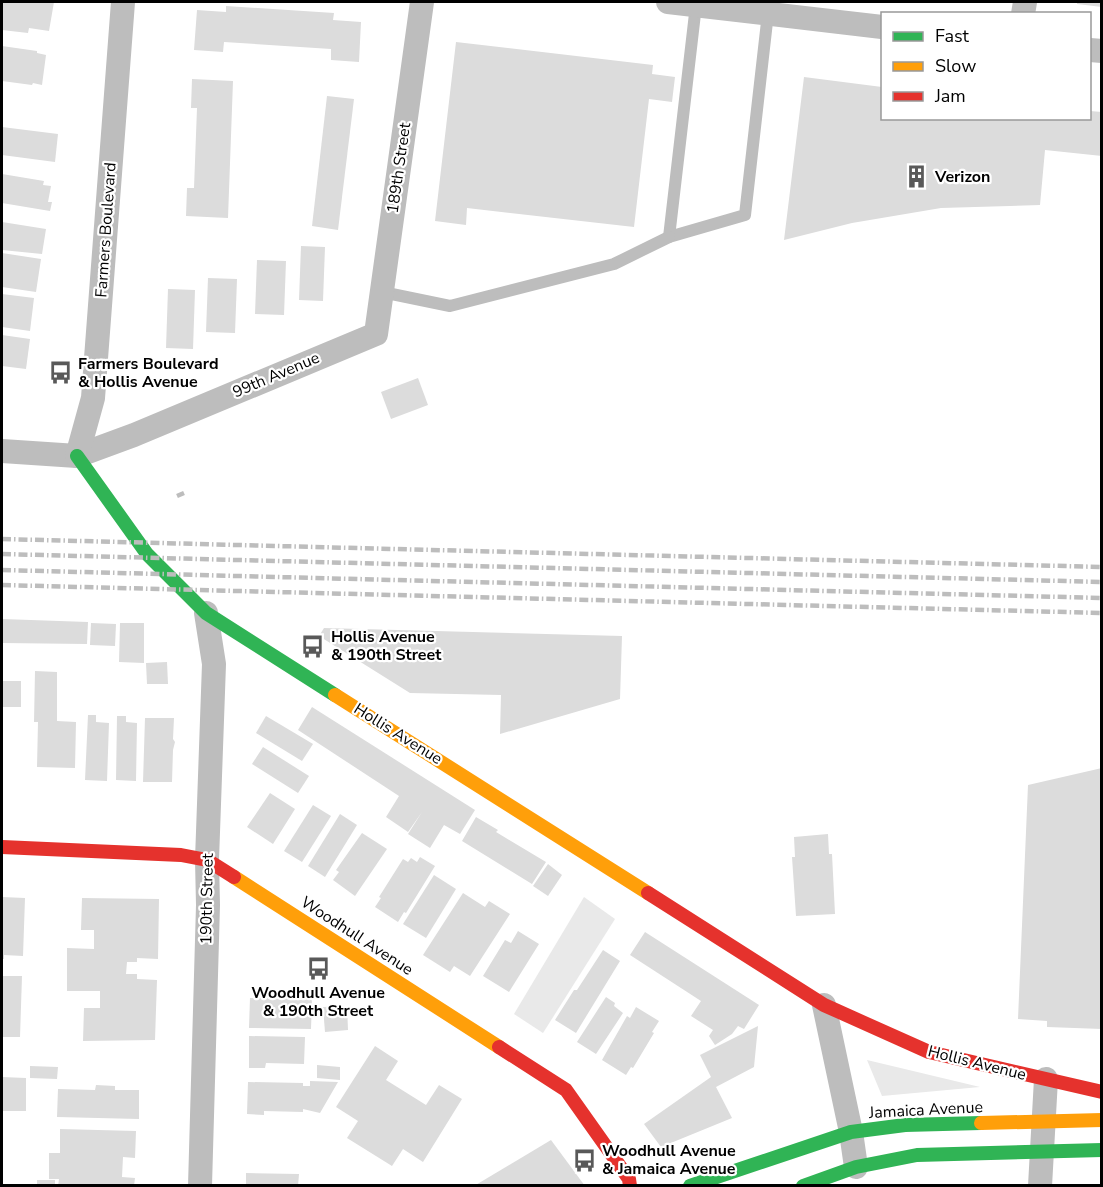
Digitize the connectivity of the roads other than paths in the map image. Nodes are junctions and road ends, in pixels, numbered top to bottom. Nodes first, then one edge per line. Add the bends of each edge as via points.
1 (123, 2) edge
2 (422, 2) edge
3 (668, 2) edge
4 (696, 5) junction
5 (728, 5) edge
6 (768, 13) junction
7 (881, 27) edge
8 (669, 237) junction
9 (382, 292) junction
10 (376, 334) joint
11 (2, 451) edge
12 (76, 456) junction
13 (207, 613) junction
14 (2, 847) edge
15 (207, 860) junction
16 (824, 1005) junction
17 (1046, 1079) junction
18 (1101, 1092) edge
19 (1101, 1120) edge
20 (1043, 1121) junction
21 (851, 1132) junction
22 (1041, 1150) junction
23 (1101, 1150) edge
24 (856, 1167) junction
25 (200, 1185) edge
26 (630, 1185) edge
27 (690, 1185) edge
28 (803, 1185) edge
29 (1040, 1185) edge

1 - 12 street, Farmers Boulevard via 93,398
2 - 9 street, 189th Street
3 - 4 street
4 - 5 street
4 - 8 lane
5 - 6 street
6 - 7 street
6 - 8 lane via 745,215
8 - 9 lane via 614,264 450,306
9 - 10 street, 189th Street
10 - 12 street, 99th Avenue
11 - 12 street
12 - 13 street, Hollis Avenue via 147,554
13 - 15 street, 190th Street via 214,664
13 - 16 street, Hollis Avenue
14 - 15 street, Woodhull Avenue via 181,855
15 - 25 street, 190th Street
15 - 26 street, Woodhull Avenue via 566,1090
16 - 17 street, Hollis Avenue via 929,1053
16 - 21 street
17 - 18 street, Hollis Avenue
17 - 20 street
19 - 20 street, Jamaica Avenue
20 - 21 street, Jamaica Avenue via 905,1125
20 - 22 street
21 - 24 street
21 - 27 street, Jamaica Avenue
22 - 23 street
22 - 24 street via 917,1155
22 - 29 street
24 - 28 street

